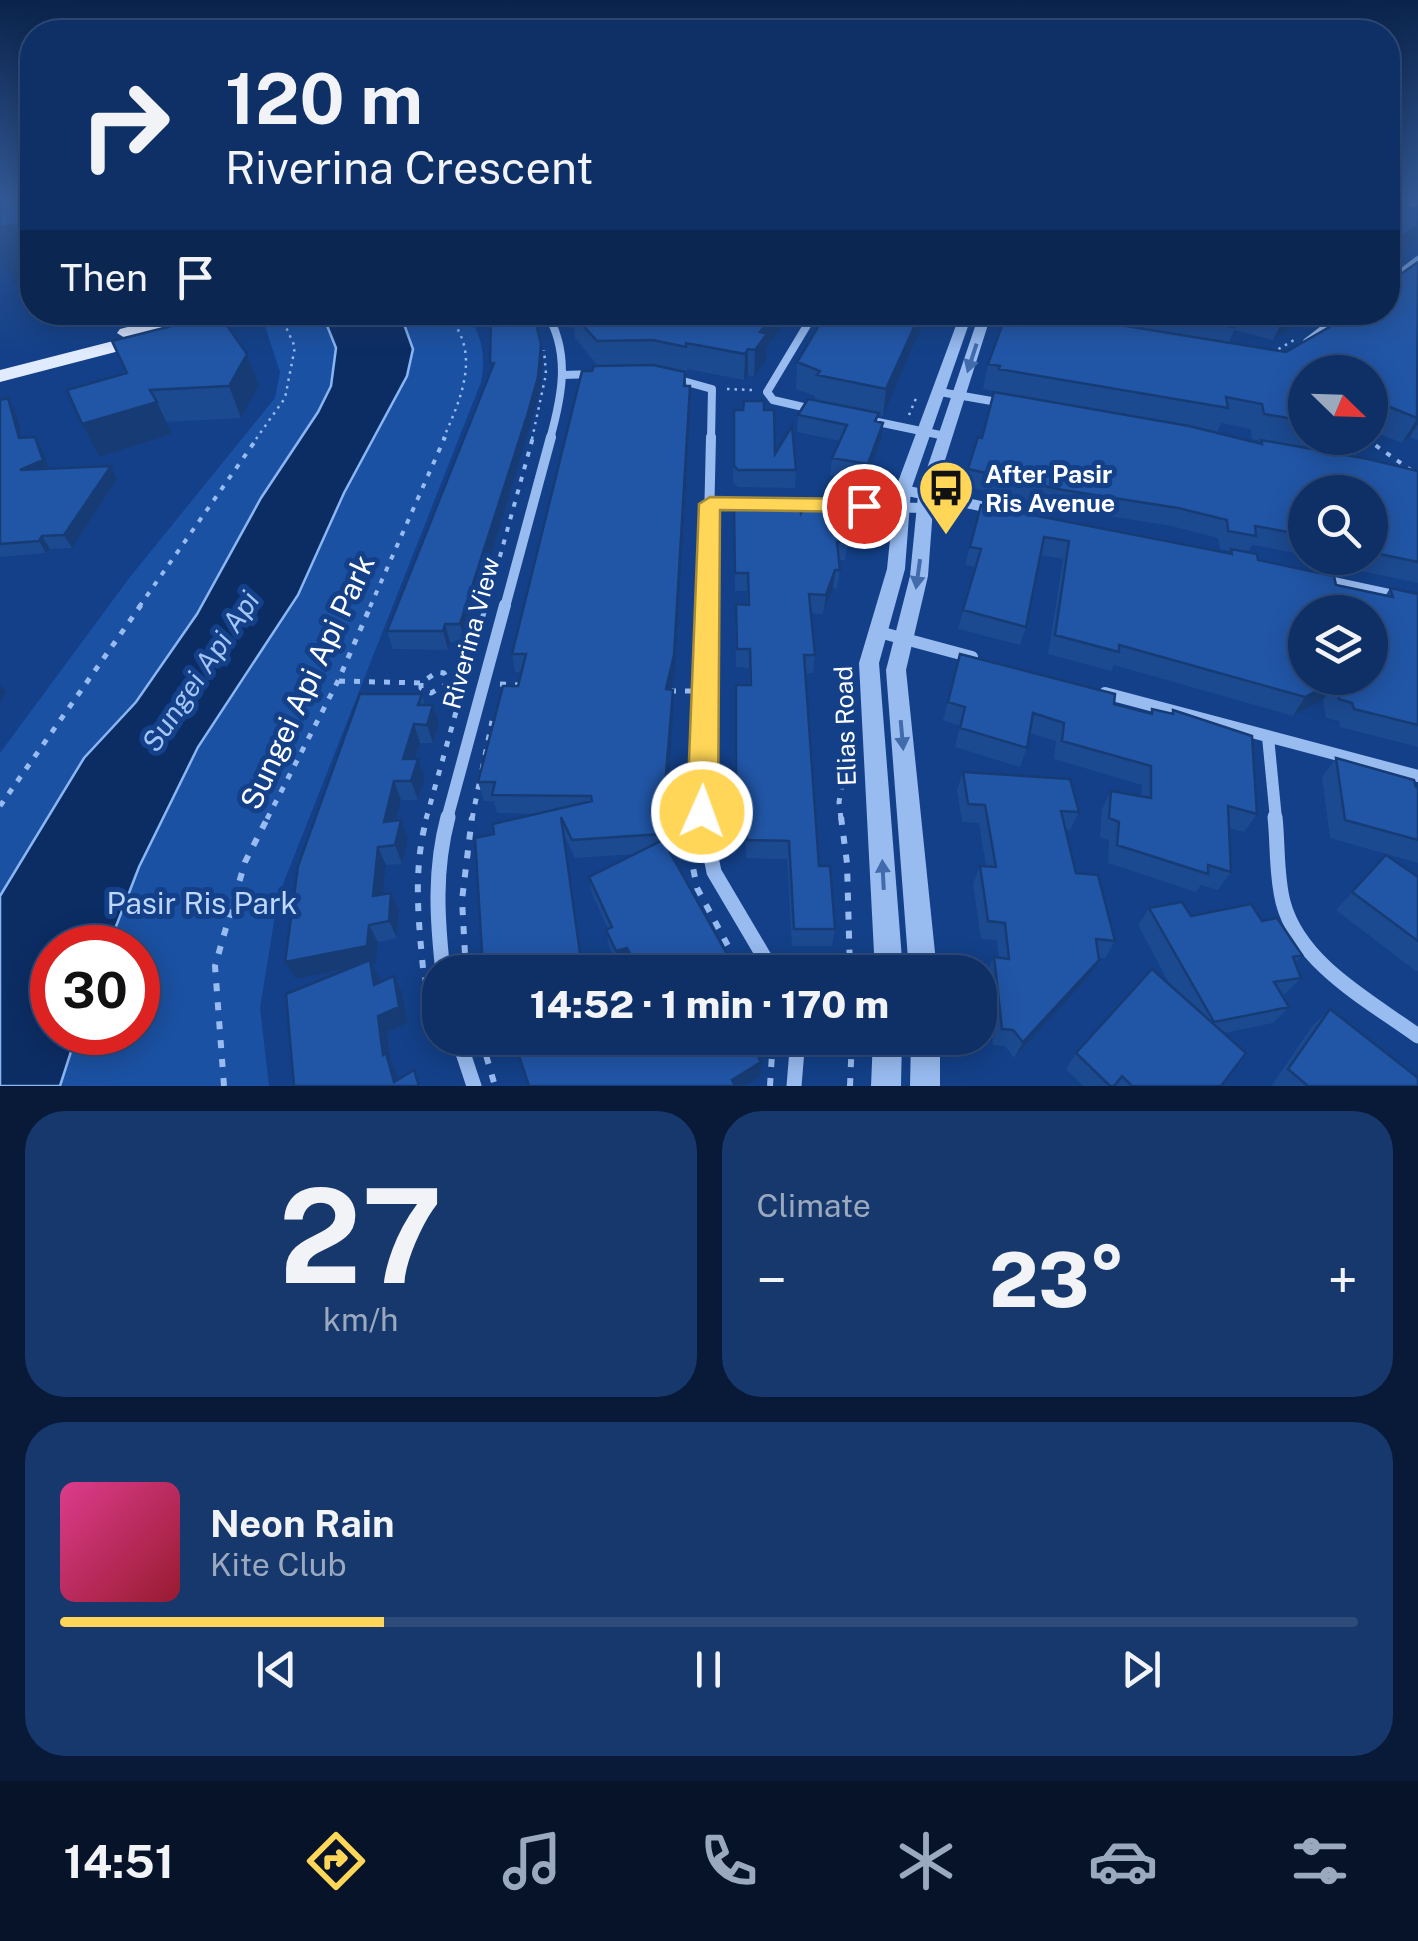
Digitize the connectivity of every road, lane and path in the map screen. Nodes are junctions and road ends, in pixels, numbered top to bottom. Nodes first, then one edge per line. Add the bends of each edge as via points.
1 (158, 325) edge
2 (199, 325) edge
3 (285, 325) edge
4 (459, 325) edge
5 (554, 325) edge
6 (808, 325) edge
7 (963, 325) edge
8 (983, 325) edge
9 (1018, 325) edge
10 (1329, 325) edge
11 (1022, 326) edge
12 (1300, 335) dead end
13 (1271, 353) edge
14 (1292, 353) edge
15 (0, 366) edge
16 (600, 374) edge
17 (562, 375) junction
18 (0, 376) edge
19 (669, 377) edge
20 (742, 388) dead end
21 (750, 390) dead end
22 (940, 392) junction
23 (960, 396) junction
24 (1021, 407) edge
25 (816, 410) edge
26 (869, 420) edge
27 (923, 431) junction
28 (945, 436) junction
29 (1388, 454) edge
30 (1418, 475) edge
31 (901, 498) junction
32 (925, 502) junction
33 (710, 504) junction
34 (766, 504) edge
35 (784, 504) edge
36 (997, 510) edge
37 (1307, 576) edge
38 (1418, 600) edge
39 (879, 632) junction
40 (905, 640) junction
41 (979, 659) edge
42 (338, 681) junction
43 (420, 683) junction
44 (448, 683) junction
45 (482, 684) junction
46 (500, 684) junction
47 (538, 686) edge
48 (670, 690) edge
49 (1094, 690) edge
50 (706, 692) junction
51 (497, 701) edge
52 (493, 718) edge
53 (1268, 737) junction
54 (1418, 776) edge
55 (0, 806) edge
56 (442, 955) edge
57 (465, 955) edge
58 (763, 955) edge
59 (887, 955) edge
60 (921, 955) edge
61 (1418, 1036) edge
62 (464, 1055) edge
63 (486, 1055) edge
64 (773, 1055) edge
65 (797, 1055) edge
66 (851, 1055) edge
67 (887, 1055) edge
68 (926, 1055) edge
69 (224, 1086) edge
70 (474, 1086) edge
71 (495, 1086) edge
72 (770, 1086) edge
73 (794, 1086) edge
74 (850, 1086) edge
75 (886, 1086) edge
76 (925, 1086) edge

1 - 15 main road
2 - 18 main road
3 - 55 path via 294,347 285,398
4 - 42 path, Sungei Api Api Park via 468,370 460,401
5 - 17 street, Riverina View
6 - 25 street via 766,392 781,403
7 - 22 street, Elias Road
8 -> 23 street
9 - 11 street
10 - 14 street
12 - 13 path
16 - 17 street
17 - 45 street, Riverina View via 562,396
19 - 33 street via 712,390
20 - 21 path
22 - 23 street
22 - 27 street, Elias Road
23 - 24 street
23 - 28 street
26 - 27 street
27 - 28 street
27 - 31 street, Elias Road
28 - 32 street
29 - 30 path
31 - 32 street
31 - 35 street
31 - 39 street, Elias Road via 896,570
32 - 36 street
32 -> 40 street
33 - 34 street
33 - 50 street
37 - 38 street
39 - 40 street
59 -> 39 street, Elias Road via 869,664
40 - 41 street
40 -> 60 street via 896,670
42 - 43 path
42 - 69 path, Sungei Api Api Park via 246,862 214,966
43 - 44 path via 431,693
43 - 44 path via 437,672
44 - 45 path
45 - 46 path
45 - 56 street, Riverina View via 438,854
46 - 47 path
46 - 51 path
48 - 50 path
49 - 53 street
50 - 58 street via 702,812 714,872
52 - 57 path via 464,859
53 - 54 street
53 - 61 street via 1291,926 1332,971
62 - 70 street
63 - 71 path
64 - 72 path
65 - 73 street
66 - 74 path
67 - 75 street
68 - 76 street

